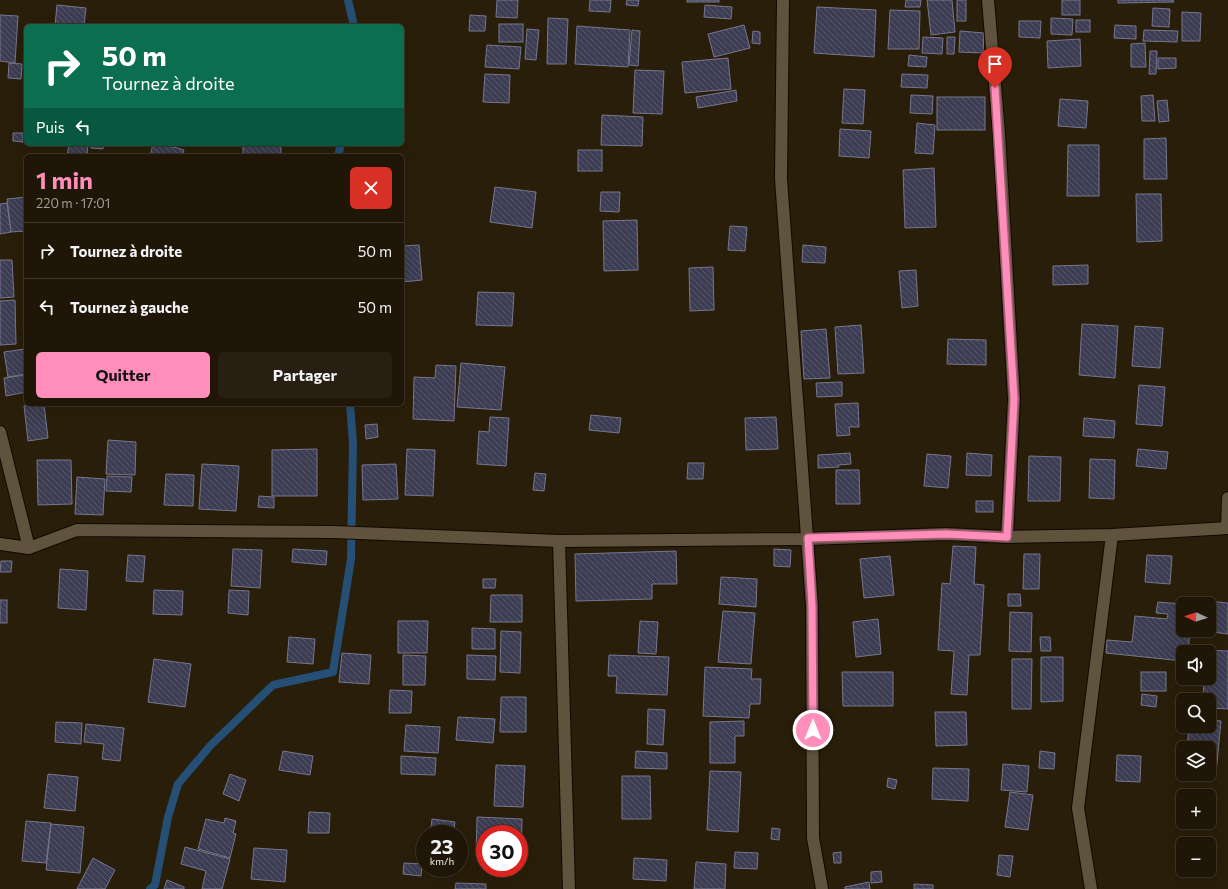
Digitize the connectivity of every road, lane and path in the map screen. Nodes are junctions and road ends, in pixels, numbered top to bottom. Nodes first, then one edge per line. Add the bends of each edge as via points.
1 (784, 0) edge
2 (988, 0) edge
3 (0, 432) edge
4 (1228, 498) edge
5 (1228, 528) edge
6 (1112, 535) junction
7 (1007, 537) junction
8 (808, 538) junction
9 (559, 541) junction
10 (0, 544) edge
11 (29, 548) junction
12 (569, 889) edge
13 (822, 889) edge
14 (1091, 889) edge

1 - 8 street via 781,179
2 - 7 street via 999,133 1014,399
3 - 11 street
4 - 5 street
5 - 6 street
6 - 7 street
6 - 14 street via 1078,808
7 - 8 street via 946,534
8 - 9 street
8 - 13 street via 812,606 814,838
9 - 11 street via 333,532 77,530
9 - 12 street
10 - 11 street

